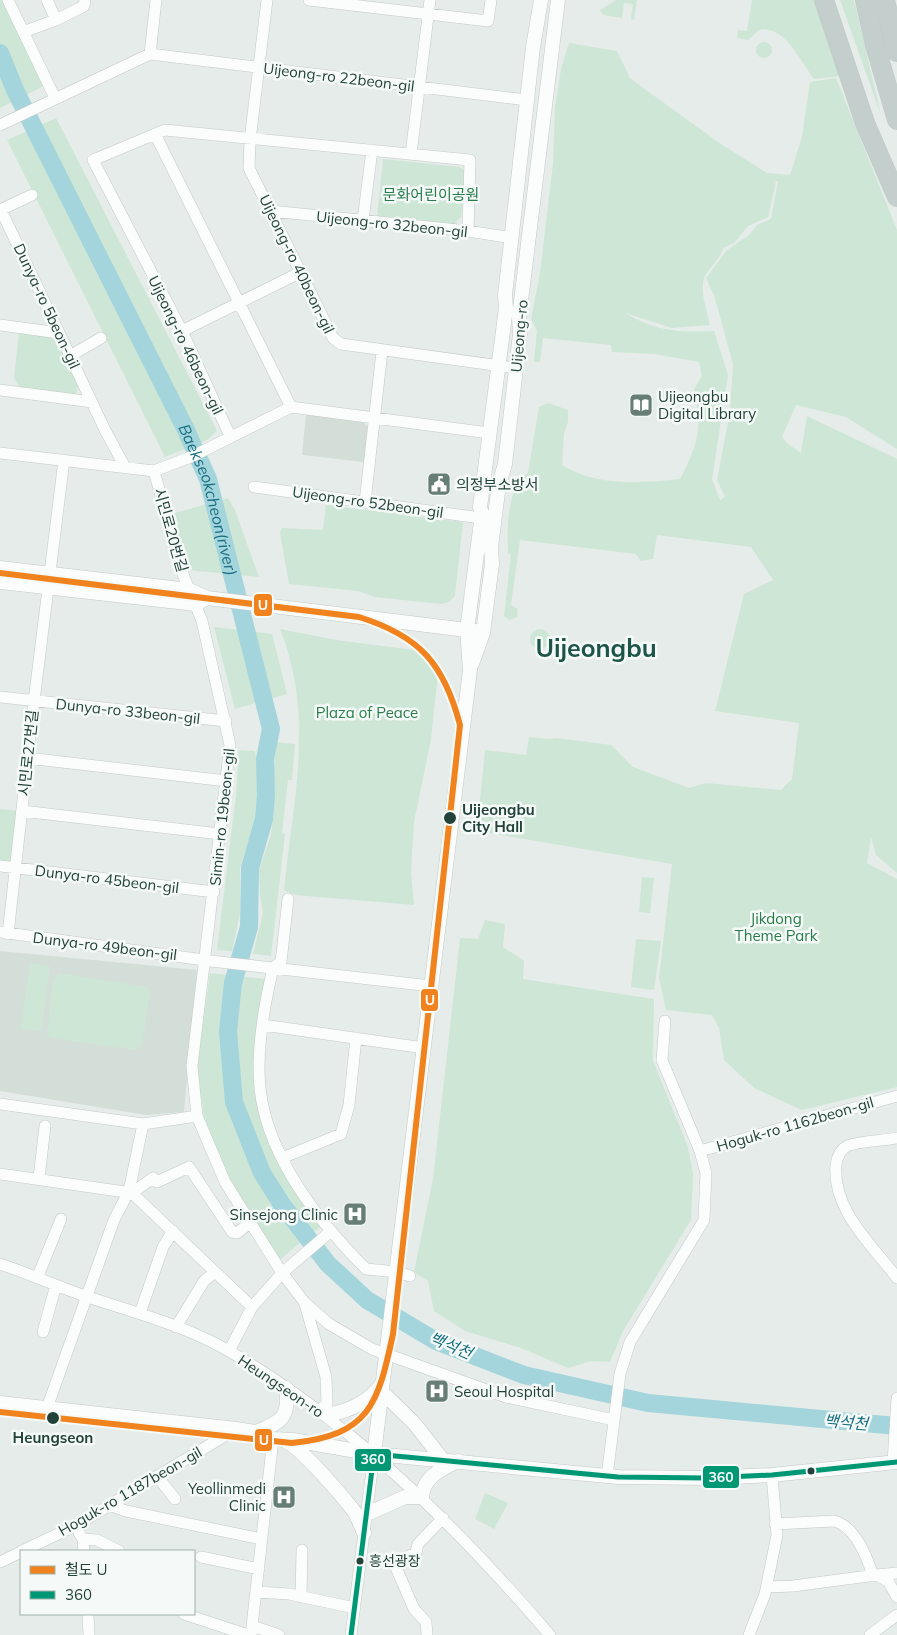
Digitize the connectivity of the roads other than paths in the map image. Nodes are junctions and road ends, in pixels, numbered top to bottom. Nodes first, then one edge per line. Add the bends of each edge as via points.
1 (8, 0) edge
2 (47, 0) edge
3 (85, 0) edge
4 (156, 0) edge
5 (268, 0) edge
6 (309, 0) edge
7 (430, 0) edge
8 (491, 0) edge
9 (541, 0) edge
10 (558, 0) edge
11 (824, 0) edge
12 (865, 0) edge
13 (885, 0) edge
14 (428, 14) junction
15 (56, 20) junction
16 (23, 32) junction
17 (897, 52) edge
18 (150, 54) junction
19 (258, 68) junction
20 (419, 87) junction
21 (55, 98) junction
22 (528, 100) junction
23 (544, 109) junction
24 (897, 120) edge
25 (1, 125) edge
26 (155, 134) junction
27 (250, 140) junction
28 (372, 150) junction
29 (411, 154) junction
30 (32, 194) dead end
31 (897, 197) edge
32 (0, 210) edge
33 (271, 211) junction
34 (363, 220) junction
35 (468, 232) junction
36 (512, 238) junction
37 (526, 269) junction
38 (299, 273) junction
39 (238, 302) junction
40 (0, 325) edge
41 (182, 331) junction
42 (59, 333) junction
43 (102, 338) dead end
44 (382, 351) junction
45 (70, 356) junction
46 (498, 366) junction
47 (516, 368) junction
48 (0, 390) edge
49 (92, 402) junction
50 (291, 407) junction
51 (376, 418) junction
52 (489, 433) junction
53 (226, 438) junction
54 (0, 453) edge
55 (64, 460) junction
56 (125, 467) junction
57 (160, 469) junction
58 (254, 487) dead end
59 (365, 502) junction
60 (481, 518) junction
61 (0, 568) edge
62 (49, 581) junction
63 (0, 582) edge
64 (189, 590) junction
65 (201, 601) junction
66 (467, 630) junction
67 (483, 633) junction
68 (470, 670) junction
69 (0, 697) edge
70 (34, 701) junction
71 (226, 721) junction
72 (28, 758) junction
73 (227, 781) junction
74 (22, 811) junction
75 (220, 834) junction
76 (0, 866) edge
77 (15, 868) junction
78 (214, 892) junction
79 (288, 899) dead end
80 (4, 933) edge
81 (207, 960) junction
82 (271, 968) junction
83 (431, 986) junction
84 (665, 1021) dead end
85 (263, 1025) junction
86 (356, 1038) junction
87 (424, 1048) junction
88 (897, 1096) edge
89 (0, 1104) edge
90 (196, 1116) junction
91 (143, 1124) junction
92 (45, 1126) dead end
93 (897, 1138) edge
94 (700, 1151) junction
95 (282, 1158) junction
96 (0, 1174) edge
97 (39, 1178) junction
98 (130, 1192) junction
99 (61, 1219) dead end
100 (251, 1222) junction
101 (173, 1232) junction
102 (330, 1232) junction
103 (0, 1264) edge
104 (215, 1272) junction
105 (282, 1273) junction
106 (404, 1274) junction
107 (38, 1276) junction
108 (897, 1278) edge
109 (56, 1285) junction
110 (88, 1297) junction
111 (305, 1303) junction
112 (252, 1307) junction
113 (140, 1313) junction
114 (176, 1327) junction
115 (42, 1332) dead end
116 (229, 1351) junction
117 (387, 1351) junction
118 (382, 1386) junction
119 (286, 1388) junction
120 (897, 1400) edge
121 (0, 1403) edge
122 (47, 1408) junction
123 (323, 1413) junction
124 (614, 1420) junction
125 (236, 1429) junction
126 (256, 1432) junction
127 (278, 1440) junction
128 (374, 1454) junction
129 (443, 1460) junction
130 (458, 1461) junction
131 (895, 1462) edge
132 (772, 1475) junction
133 (157, 1476) junction
134 (607, 1476) junction
135 (422, 1497) junction
136 (175, 1499) dead end
137 (109, 1505) junction
138 (366, 1514) junction
139 (442, 1518) junction
140 (775, 1524) junction
141 (74, 1526) junction
142 (364, 1532) junction
143 (83, 1539) junction
144 (262, 1539) junction
145 (24, 1550) edge
146 (84, 1550) edge
147 (117, 1550) edge
148 (302, 1550) dead end
149 (20, 1552) edge
150 (201, 1557) dead end
151 (0, 1562) edge
152 (259, 1569) junction
153 (897, 1573) edge
154 (875, 1575) junction
155 (766, 1587) junction
156 (257, 1592) junction
157 (301, 1597) junction
158 (897, 1597) edge
159 (355, 1608) junction
160 (88, 1615) edge
161 (188, 1615) edge
162 (897, 1615) edge
163 (250, 1632) edge
164 (89, 1635) edge
165 (279, 1635) edge
166 (352, 1635) edge
167 (427, 1635) edge
168 (550, 1635) edge
169 (749, 1635) edge
170 (870, 1635) edge

1 - 16 street
2 - 15 street
3 - 15 street via 84,6
4 - 18 street
5 - 19 street, Uijeong-ro 40beon-gil
6 - 14 street
7 - 14 street
8 - 14 street via 488,21
9 - 22 street, Uijeong-ro
10 - 23 street, Uijeong-ro
11 - 31 highway via 865,123
12 - 24 highway
13 - 17 highway
14 - 20 street
15 - 16 street
16 - 21 street
18 - 19 street, Uijeong-ro 22beon-gil
18 - 21 street
19 - 20 street, Uijeong-ro 22beon-gil
19 - 27 street, Uijeong-ro 40beon-gil
20 - 22 street, Uijeong-ro 22beon-gil
20 - 29 street
21 - 25 street
22 - 23 street via 539,66 538,85
22 - 36 street, Uijeong-ro
23 - 37 street, Uijeong-ro
26 - 27 street, Uijeong-ro 46beon-gil via 172,131
26 - 39 street
26 - 41 street, Uijeong-ro 46beon-gil via 94,160
27 - 28 street, Uijeong-ro 46beon-gil
27 - 33 street, Uijeong-ro 40beon-gil via 249,168
28 - 29 street, Uijeong-ro 46beon-gil
28 - 34 street
29 - 35 street, Uijeong-ro 46beon-gil via 470,160
30 - 32 street, Dunya-ro 5beon-gil
32 - 42 street, Dunya-ro 5beon-gil
33 - 34 street, Uijeong-ro 32beon-gil
33 - 38 street, Uijeong-ro 40beon-gil
34 - 35 street, Uijeong-ro 32beon-gil
35 - 36 street, Uijeong-ro 32beon-gil
36 - 37 street via 518,218 522,216 520,243
36 - 46 street, Uijeong-ro
37 - 47 street, Uijeong-ro
38 - 39 street
38 - 44 street, Uijeong-ro 40beon-gil via 333,338 341,344
39 - 41 street
39 - 50 street
40 - 42 street
41 - 53 street, Uijeong-ro 46beon-gil
42 - 45 street, Dunya-ro 5beon-gil
43 - 45 street
44 - 46 street, Uijeong-ro 40beon-gil
44 - 51 street
45 - 49 street, Dunya-ro 5beon-gil
46 - 47 street, Uijeong-ro 40beon-gil
46 - 52 street, Uijeong-ro
47 - 67 street, Uijeong-ro via 491,547 492,564
48 - 49 street
49 - 56 street, Dunya-ro 5beon-gil
50 - 51 street
50 - 53 street
51 - 52 street
51 - 59 street
52 - 60 street, Uijeong-ro
53 - 57 street
54 - 55 street
55 - 56 street
55 - 62 street, 시민로27번길
56 - 57 street
57 - 64 street, 시민로20번길
58 - 59 street, Uijeong-ro 52beon-gil
59 - 60 street, Uijeong-ro 52beon-gil
60 - 66 street, Uijeong-ro
61 - 62 street
62 - 63 street
62 - 64 street
62 - 65 street
62 - 70 street, 시민로27번길
64 - 65 street
65 - 66 street via 268,605
65 - 71 street, Simin-ro 19beon-gil via 202,621
66 - 67 street
66 - 68 street, Uijeong-ro
67 - 68 street, Uijeong-ro
68 - 83 street, Uijeong-ro
69 - 70 street, Dunya-ro 33beon-gil
70 - 71 street, Dunya-ro 33beon-gil
70 - 72 street, 시민로27번길
71 - 73 street, Simin-ro 19beon-gil via 230,745
72 - 73 street
72 - 74 street, 시민로27번길
73 - 75 street, Simin-ro 19beon-gil
74 - 75 street
74 - 77 street, 시민로27번길
75 - 78 street, Simin-ro 19beon-gil
76 - 77 street, Dunya-ro 45beon-gil
77 - 78 street, Dunya-ro 45beon-gil
77 - 80 street, 시민로27번길
78 - 81 street, Simin-ro 19beon-gil
79 - 82 street via 281,962
80 - 81 street, Dunya-ro 49beon-gil
81 - 82 street, Dunya-ro 49beon-gil
81 - 90 street, Simin-ro 19beon-gil via 192,1066
82 - 83 street, Dunya-ro 49beon-gil
82 - 85 street
83 - 87 street, Uijeong-ro
84 - 94 street via 662,1060
85 - 86 street
85 - 95 street via 259,1052 260,1088 266,1119
86 - 87 street
86 - 95 street via 349,1105 341,1134
87 - 106 street, Uijeong-ro
88 - 94 street, Hoguk-ro 1162beon-gil
89 - 91 street
90 - 91 street
90 - 100 street, Simin-ro 19beon-gil via 225,1182
91 - 98 street
92 - 97 street
93 - 108 street via 846,1147 837,1156 835,1180 855,1225
94 - 124 street, Hoguk-ro 1162beon-gil via 706,1173 704,1220 630,1342 620,1374
95 - 102 street
96 - 97 street
97 - 98 street
98 - 100 street via 153,1178 157,1182 189,1167 232,1232 237,1233
98 - 101 street
98 - 110 street via 114,1220
99 - 107 street
100 - 105 street, Simin-ro 19beon-gil
101 - 104 street
101 - 113 street via 163,1248
102 - 105 street
102 - 106 street via 366,1269
103 - 107 street, Heungseon-ro
104 - 112 street
104 - 114 street via 204,1281
105 - 111 street, Simin-ro 19beon-gil
105 - 112 street
106 - 117 street, Uijeong-ro via 396,1286
107 - 109 street, Heungseon-ro
109 - 110 street, Heungseon-ro
109 - 115 street
110 - 113 street, Heungseon-ro
110 - 122 street
111 - 117 street via 348,1337
111 - 123 street via 326,1376
112 - 116 street
113 - 114 street, Heungseon-ro
114 - 116 street, Heungseon-ro
116 - 119 street, Heungseon-ro
117 - 118 street
117 - 124 street via 506,1396
118 - 123 street via 375,1394 342,1412
118 - 128 street
118 - 129 street
119 - 123 street, Heungseon-ro
119 - 126 street via 288,1407 285,1415 276,1424
120 - 131 street via 892,1447
121 - 122 street
122 - 125 street
123 - 128 street, Heungseon-ro
124 - 134 street
125 - 126 street
125 - 133 street, Hoguk-ro 1187beon-gil
126 - 127 street
127 - 128 street
127 - 142 street via 292,1444 310,1460 354,1511
127 - 144 street
128 - 129 street
128 - 135 street, Heungseon-ro
128 - 138 street
129 - 130 street
130 - 134 street
130 - 135 street via 428,1480 422,1489
131 - 132 street
132 - 134 street via 706,1478
132 - 140 street
133 - 136 street
133 - 137 street, Hoguk-ro 1187beon-gil
135 - 138 street via 405,1497
135 - 139 street, Heungseon-ro
137 - 141 street, Hoguk-ro 1187beon-gil
137 - 144 street
138 - 142 street
139 - 167 street via 418,1544 416,1552 394,1564 414,1608 426,1622
139 - 168 street, Heungseon-ro
140 - 154 street via 842,1523 867,1557
140 - 155 street via 777,1535
141 - 143 street
141 - 145 street, Hoguk-ro 1187beon-gil
142 - 159 street
143 - 146 street
143 - 147 street via 97,1540
144 - 152 street
148 - 157 street
149 - 151 street, Hoguk-ro 1187beon-gil
150 - 152 street
152 - 156 street
153 - 154 street
154 - 155 street
154 - 158 street via 888,1581
155 - 169 street
156 - 157 street
156 - 163 street
157 - 159 street
159 - 166 street
160 - 164 street
161 - 163 street
162 - 170 street
163 - 165 street

